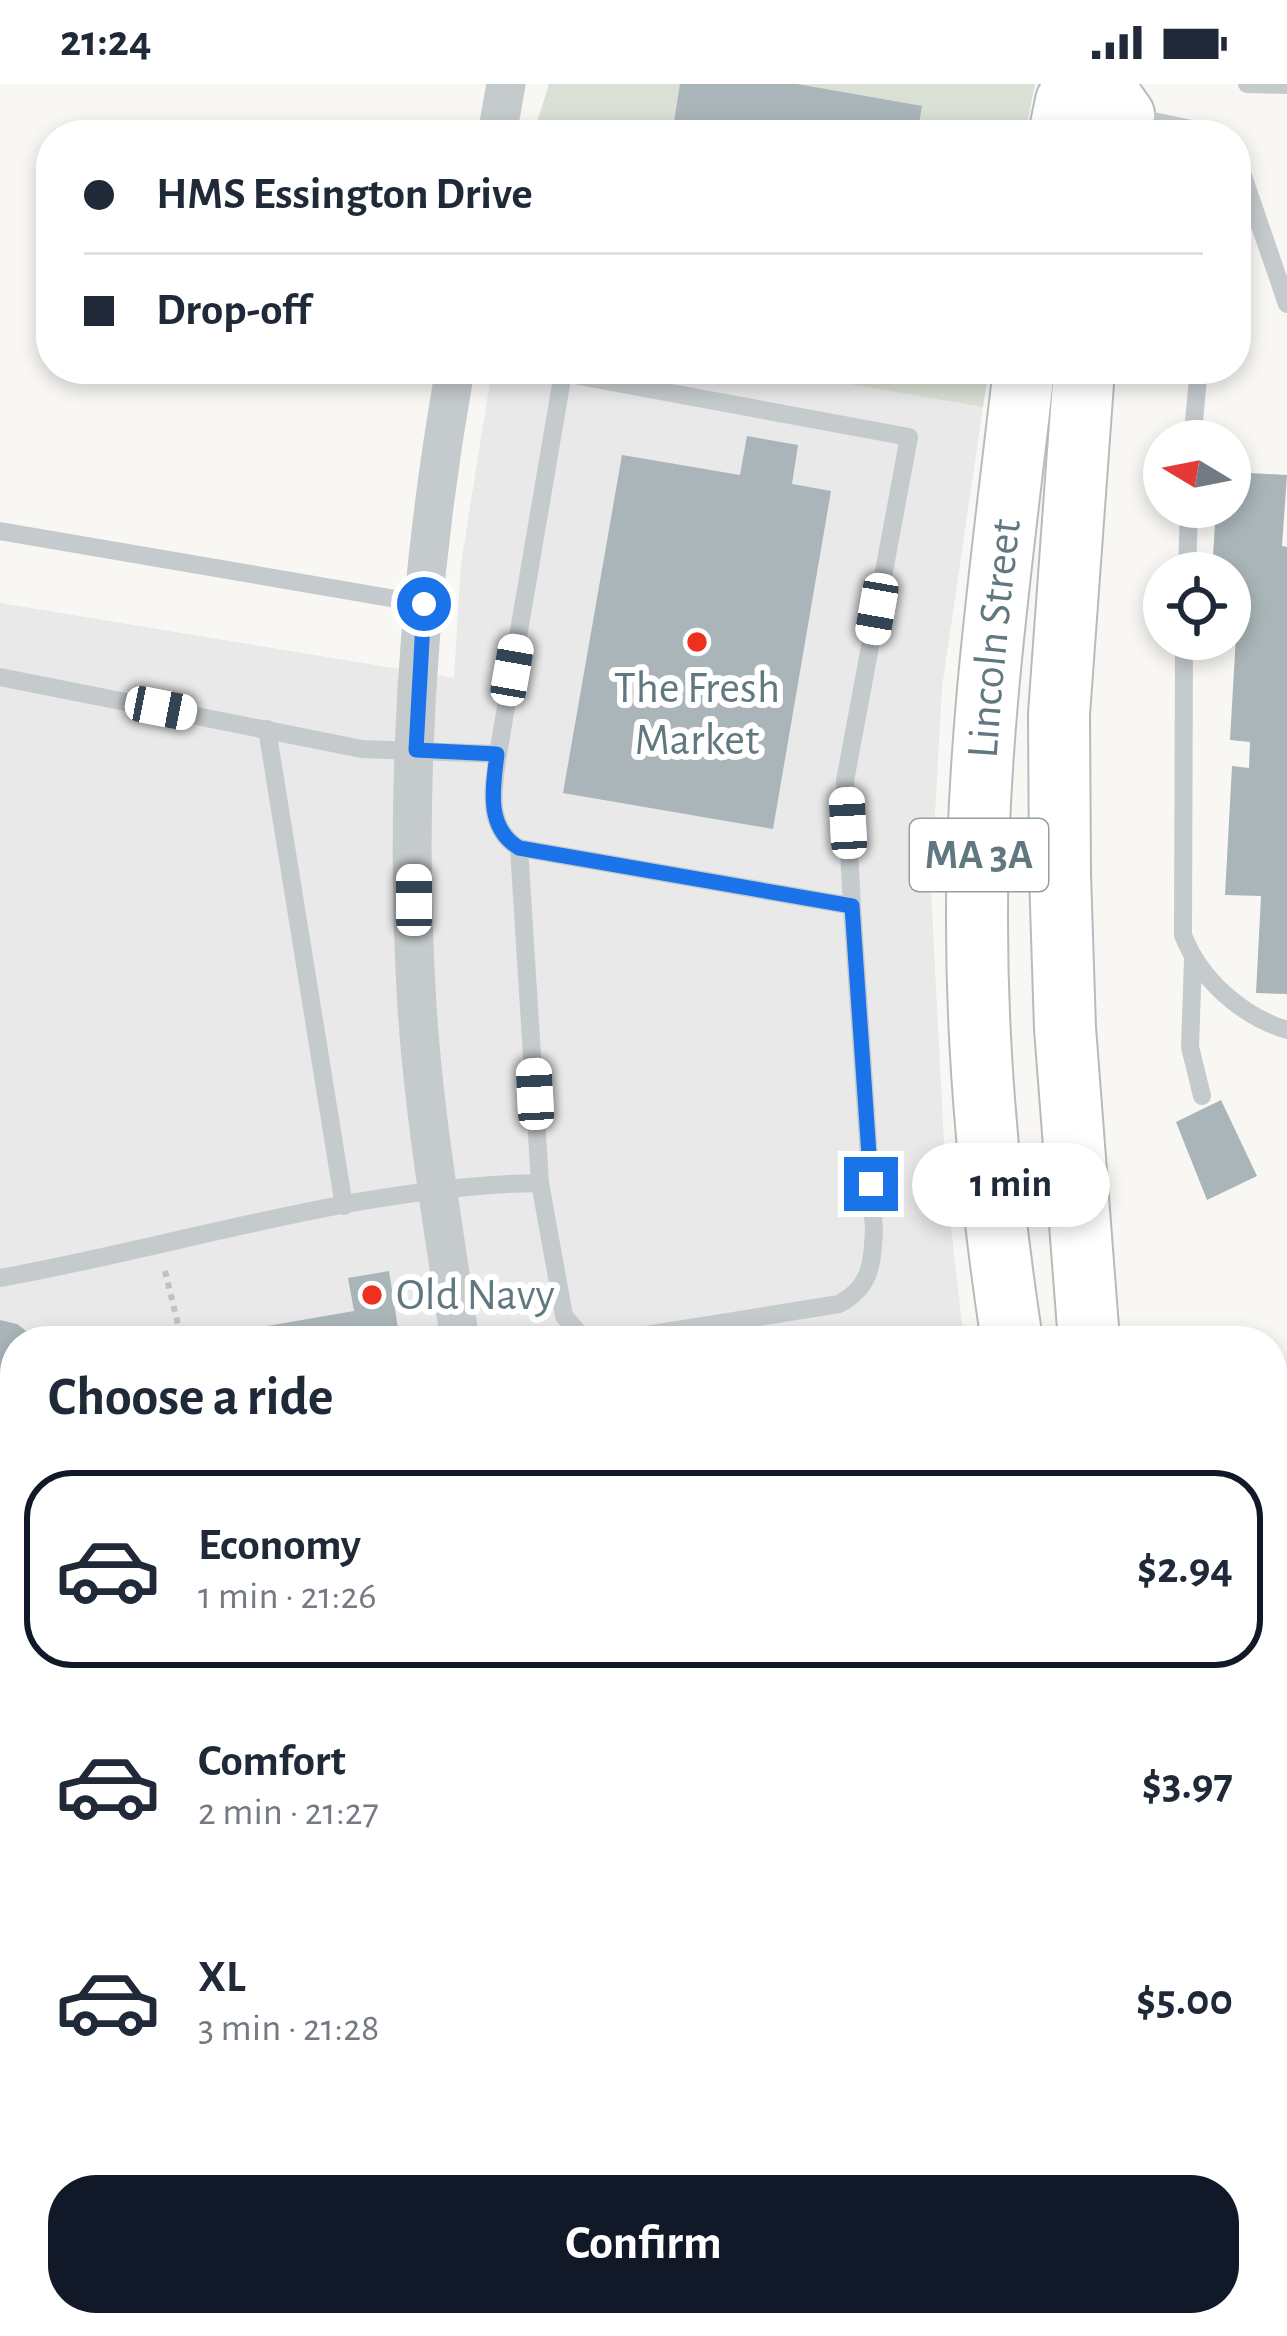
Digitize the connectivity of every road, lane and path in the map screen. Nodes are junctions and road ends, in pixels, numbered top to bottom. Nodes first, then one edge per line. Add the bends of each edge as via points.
1 (506, 84) edge
2 (1247, 84) edge
3 (1287, 85) edge
4 (1108, 105) edge
5 (500, 120) edge
6 (1063, 120) edge
7 (1164, 120) edge
8 (1251, 203) edge
9 (1287, 304) edge
10 (453, 384) edge
11 (561, 384) edge
12 (618, 384) edge
13 (1022, 384) edge
14 (1083, 384) edge
15 (1198, 384) edge
16 (1194, 420) edge
17 (0, 531) edge
18 (424, 604) junction
19 (1184, 660) edge
20 (0, 677) edge
21 (267, 729) junction
22 (416, 750) junction
23 (497, 754) junction
24 (519, 848) junction
25 (852, 906) junction
26 (1193, 960) junction
27 (1287, 1030) edge
28 (1202, 1096) dead end
29 (540, 1183) junction
30 (437, 1192) junction
31 (344, 1206) junction
32 (160, 1244) junction
33 (0, 1278) edge
34 (179, 1326) edge
35 (458, 1326) edge
36 (573, 1326) edge
37 (703, 1326) edge
38 (1010, 1326) edge
39 (1088, 1326) edge

1 - 5 street
2 - 3 lane
4 - 6 main road via 1066,101
4 - 7 lane
8 - 9 lane
10 - 18 street
11 - 23 lane
12 - 25 lane via 909,437 845,781
13 - 38 main road, Lincoln Street / MA 3A via 993,609 977,922 983,1082
14 - 39 main road, Lincoln Street / MA 3A via 1059,714 1065,1028
15 - 16 lane
17 - 18 lane
18 - 22 street
19 - 26 lane via 1183,934
20 - 21 lane
21 - 22 lane
21 - 31 lane
22 - 23 lane
22 - 30 street via 417,1006
23 - 24 lane via 495,816
24 - 25 lane
24 - 29 lane
25 - 37 lane via 872,1265 856,1294 838,1304
26 - 27 lane via 1259,1022
26 - 28 lane via 1190,1047
29 - 30 lane
29 - 36 lane via 564,1316
30 - 31 lane
30 - 35 street
31 - 32 lane
32 - 33 lane
32 - 34 path

